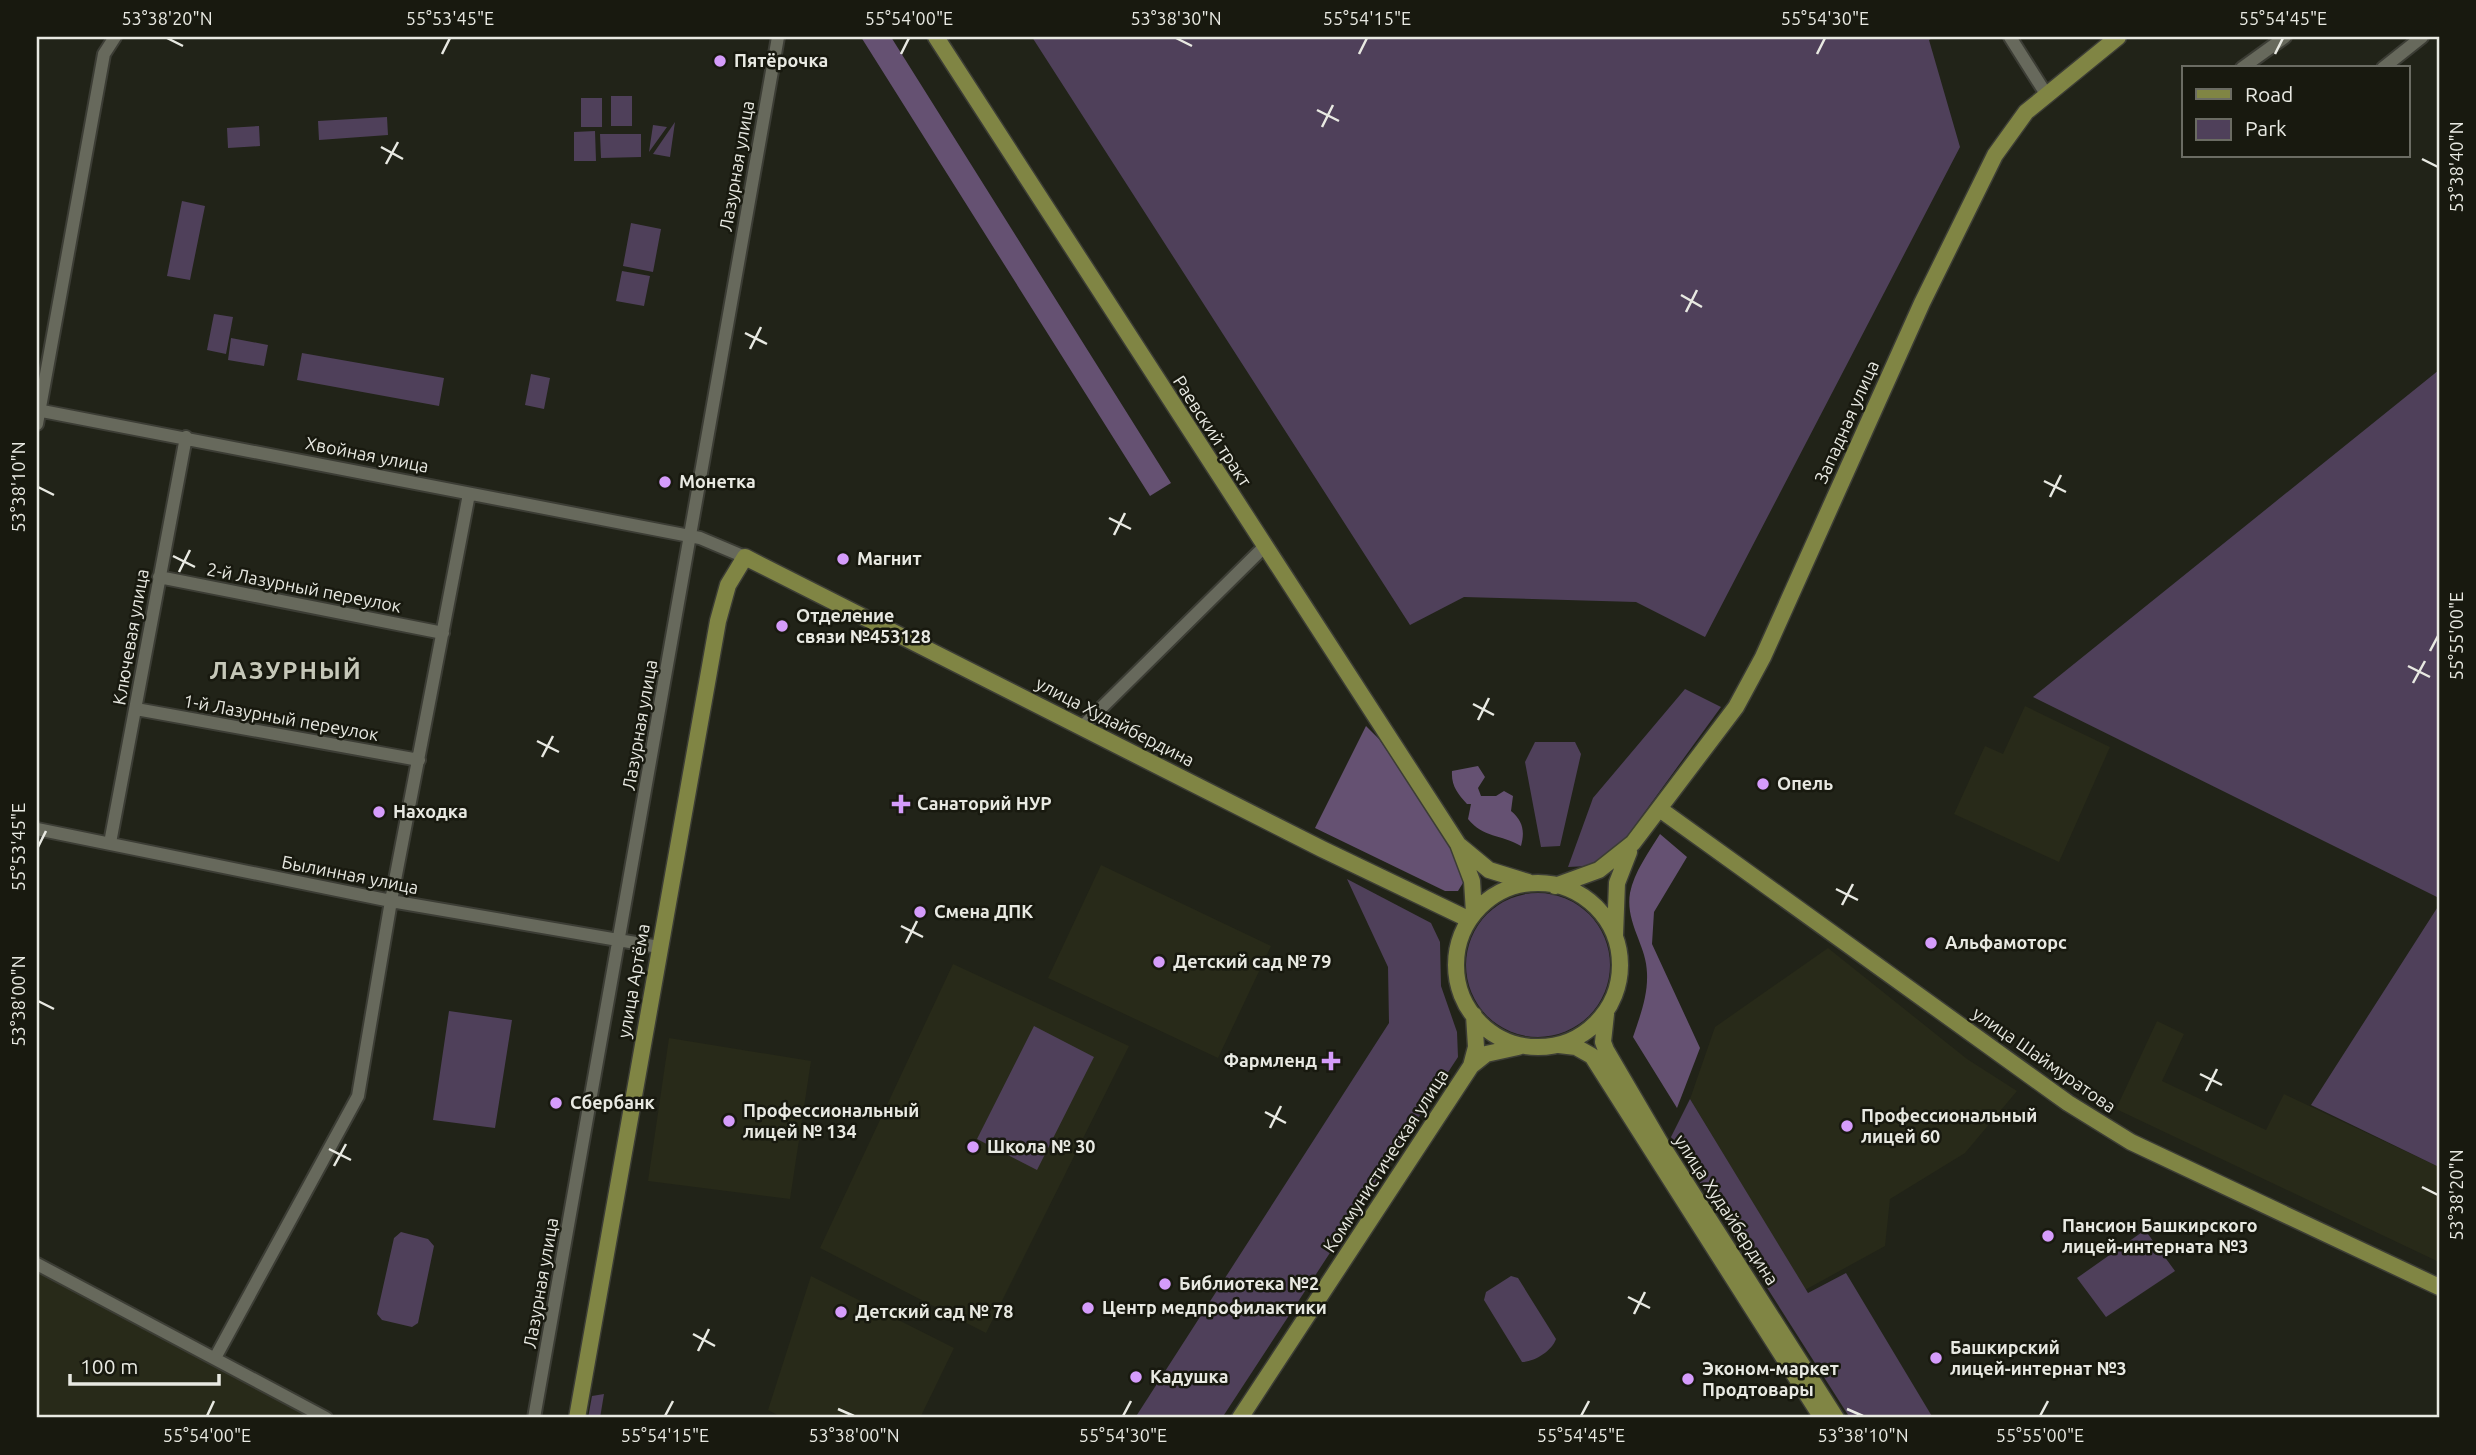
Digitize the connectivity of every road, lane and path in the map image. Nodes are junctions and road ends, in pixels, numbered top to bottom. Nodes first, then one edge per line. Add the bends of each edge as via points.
1 (115, 37) edge
2 (778, 37) edge
3 (936, 37) edge
4 (2010, 37) edge
5 (2118, 37) edge
6 (2285, 37) edge
7 (2422, 37) edge
8 (2245, 66) edge
9 (2386, 66) edge
10 (2046, 94) junction
11 (38, 414) edge
12 (186, 437) junction
13 (469, 494) junction
14 (690, 536) junction
15 (1265, 547) junction
16 (745, 557) junction
17 (159, 577) junction
18 (443, 633) junction
19 (136, 709) junction
20 (1082, 727) junction
21 (419, 760) junction
22 (1661, 810) junction
23 (37, 829) edge
24 (110, 843) junction
25 (1633, 843) junction
26 (1458, 844) junction
27 (1534, 884) junction
28 (1555, 886) junction
29 (391, 901) junction
30 (1471, 916) junction
31 (1615, 938) junction
32 (619, 942) junction
33 (659, 947) junction
34 (1606, 1014) junction
35 (1474, 1015) junction
36 (1557, 1045) junction
37 (1524, 1046) junction
38 (1471, 1066) junction
39 (37, 1264) edge
40 (2439, 1287) edge
41 (215, 1359) junction
42 (326, 1418) edge
43 (534, 1418) edge
44 (577, 1418) edge
45 (1240, 1418) edge
46 (1822, 1418) edge
47 (1836, 1418) edge

1 - 11 street via 104,54
2 - 14 street, Лазурная улица
3 - 15 main road, Раевский тракт
4 - 10 street
5 - 10 main road, Западная улица
6 - 8 street
7 - 9 street
10 - 22 main road, Западная улица via 2005,138 1978,188 1742,698
11 - 12 street, Хвойная улица
12 - 13 street, Хвойная улица
12 - 17 street, Ключевая улица
13 - 14 street, Хвойная улица
13 - 18 street
14 - 16 street, Хвойная улица
14 - 32 street, Лазурная улица
15 - 20 street
15 - 26 main road, Раевский тракт
16 - 20 main road, улица Худайбердина
16 - 33 main road, улица Артёма via 733,574 718,621
17 - 18 street, 2-й Лазурный переулок
17 - 19 street, Ключевая улица
18 - 21 street
19 - 21 street, 1-й Лазурный переулок
19 - 24 street, Ключевая улица
20 - 30 main road, улица Худайбердина
21 - 29 street
22 - 25 main road, Западная улица
22 - 40 main road, улица Шаймуратова via 2058,1096 2121,1136
23 - 24 street, Былинная улица
24 - 29 street, Былинная улица
25 - 28 main road, Западная улица via 1599,870
25 - 31 main road, Западная улица via 1617,883
26 - 27 main road, Раевский тракт via 1489,870
26 - 30 main road, Раевский тракт via 1472,881
27 - 28 main road
27 - 30 main road via 1511,888
28 - 31 main road via 1593,905
29 - 32 street, Былинная улица
29 - 41 street via 358,1097
30 - 35 main road via 1458,941 1456,960 1463,997
31 - 34 main road via 1619,975
32 - 33 street, Былинная улица
32 - 43 street, Лазурная улица
33 - 44 main road, улица Артёма
34 - 36 main road via 1578,1036
34 - 47 main road, улица Худайбердина via 1602,1042 1606,1050
35 - 37 main road via 1502,1039
35 - 38 main road, Коммунистическая улица via 1476,1047
36 - 37 main road
36 - 46 main road, улица Худайбердина via 1576,1047 1592,1056
37 - 38 main road, Коммунистическая улица via 1501,1049
38 - 45 main road, Коммунистическая улица
39 - 41 street
41 - 42 street

